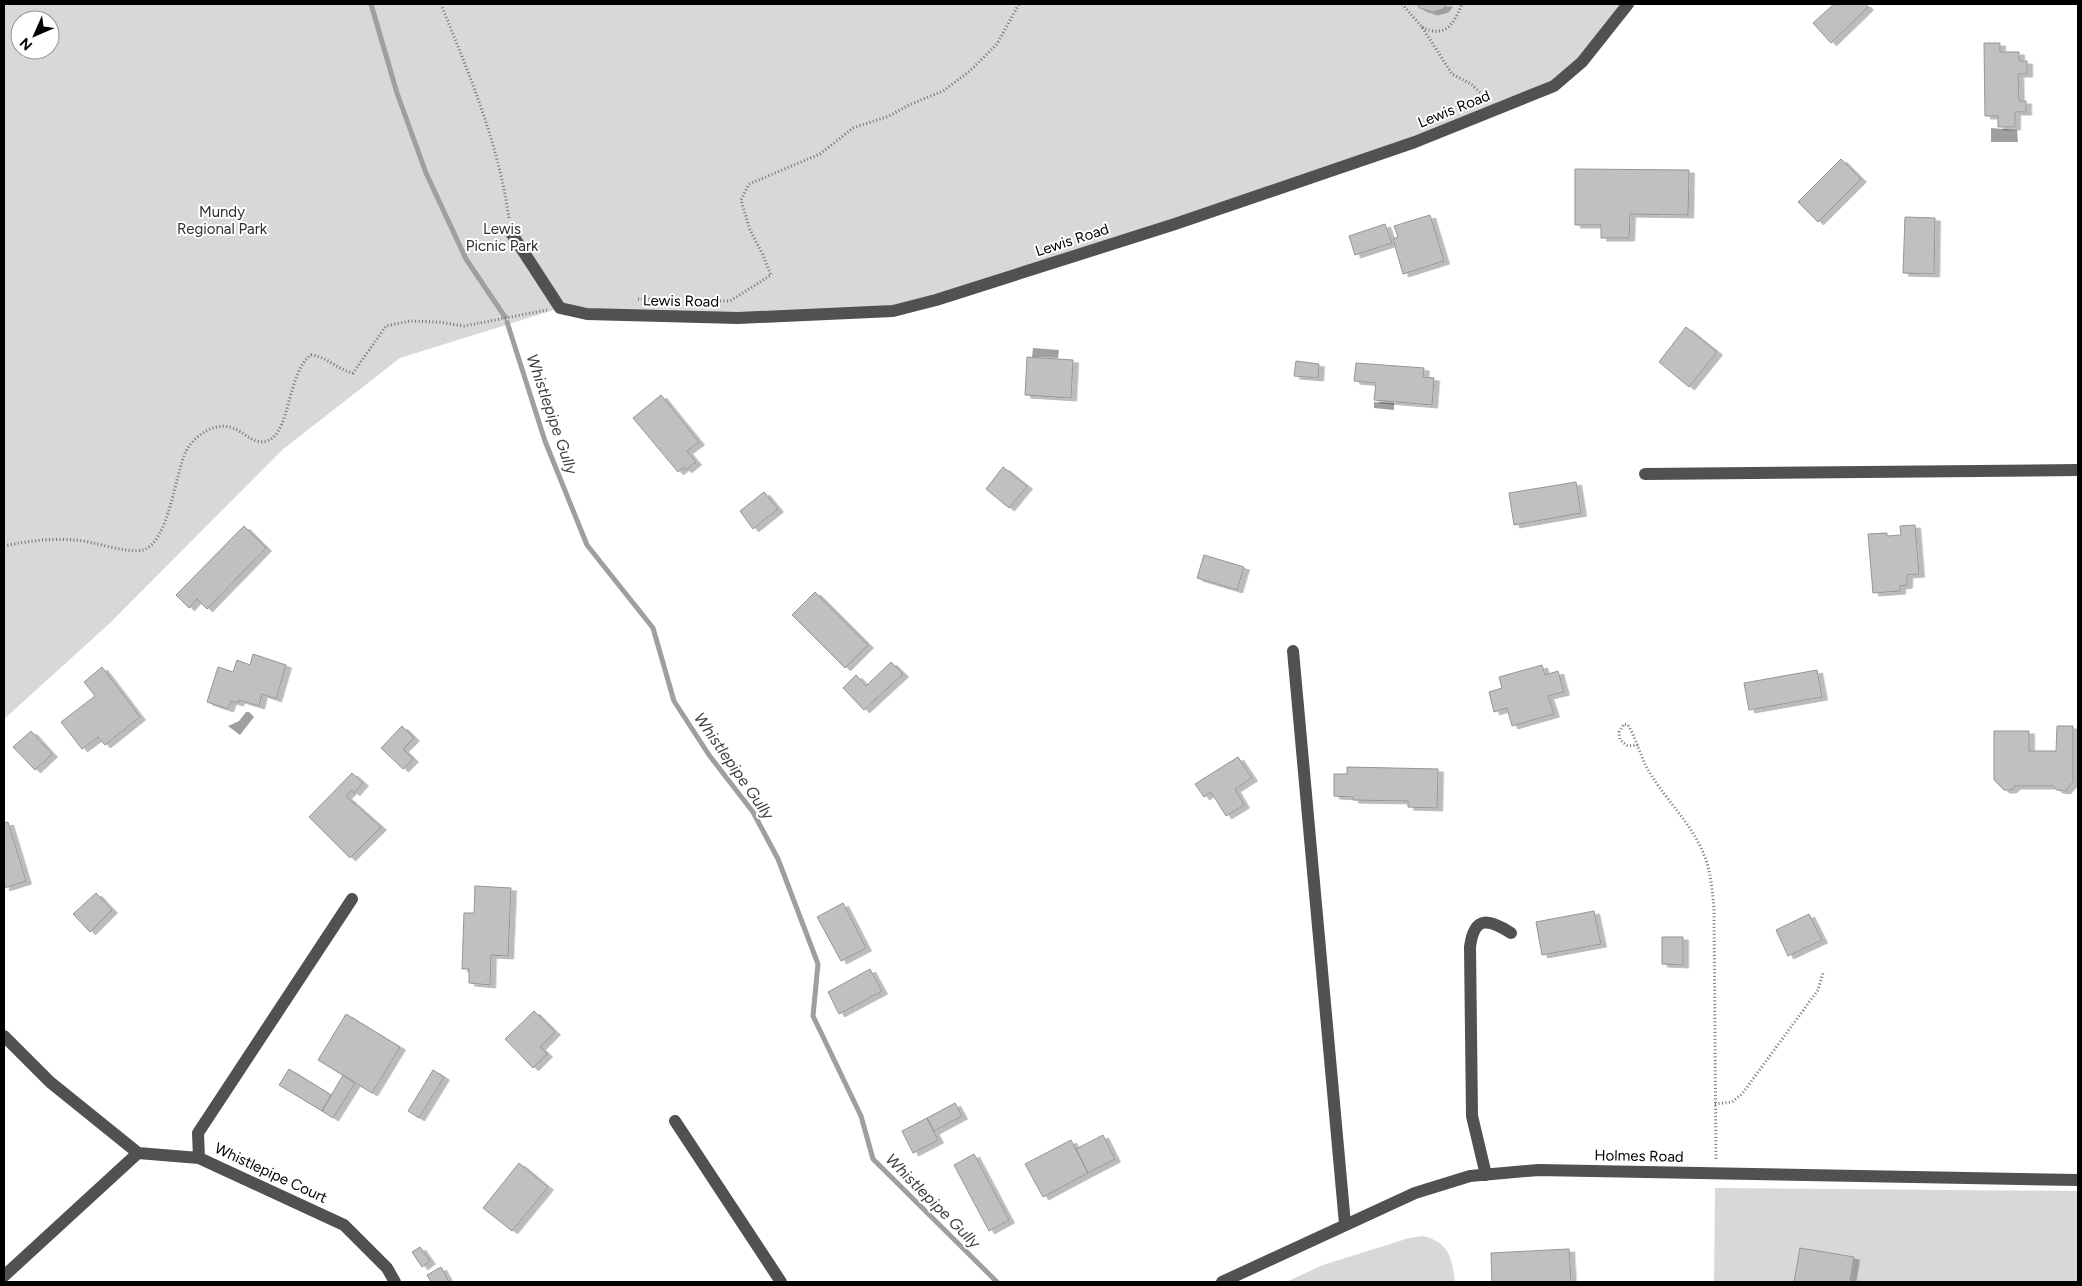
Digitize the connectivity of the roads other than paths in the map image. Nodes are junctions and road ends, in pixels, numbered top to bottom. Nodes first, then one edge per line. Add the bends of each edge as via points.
1 (1628, 4) edge
2 (510, 231) road end
3 (2078, 470) edge
4 (1645, 474) dead end
5 (1293, 651) dead end
6 (352, 899) dead end
7 (1511, 933) dead end
8 (4, 1036) edge
9 (675, 1121) dead end
10 (138, 1153) junction
11 (199, 1158) junction
12 (1486, 1175) junction
13 (2078, 1180) edge
14 (1344, 1224) junction
15 (4, 1276) edge
16 (395, 1282) edge
17 (781, 1282) edge
18 (1222, 1282) edge

1 - 2 street, Lewis Road via 1582,62 1554,86 1415,142 1176,224 893,311 738,318 587,314 560,308
3 - 4 street
5 - 14 street
6 - 11 street via 198,1133
7 - 12 street via 1499,925 1484,922 1472,934 1470,947 1472,1116
8 - 10 street via 50,1082
9 - 17 street
10 - 11 street, Whistlepipe Court
10 - 15 street
11 - 16 street, Whistlepipe Court via 344,1225 387,1268
12 - 13 street, Holmes Road via 1538,1170
12 - 14 street, Holmes Road via 1470,1176 1415,1192
14 - 18 street, Holmes Road

